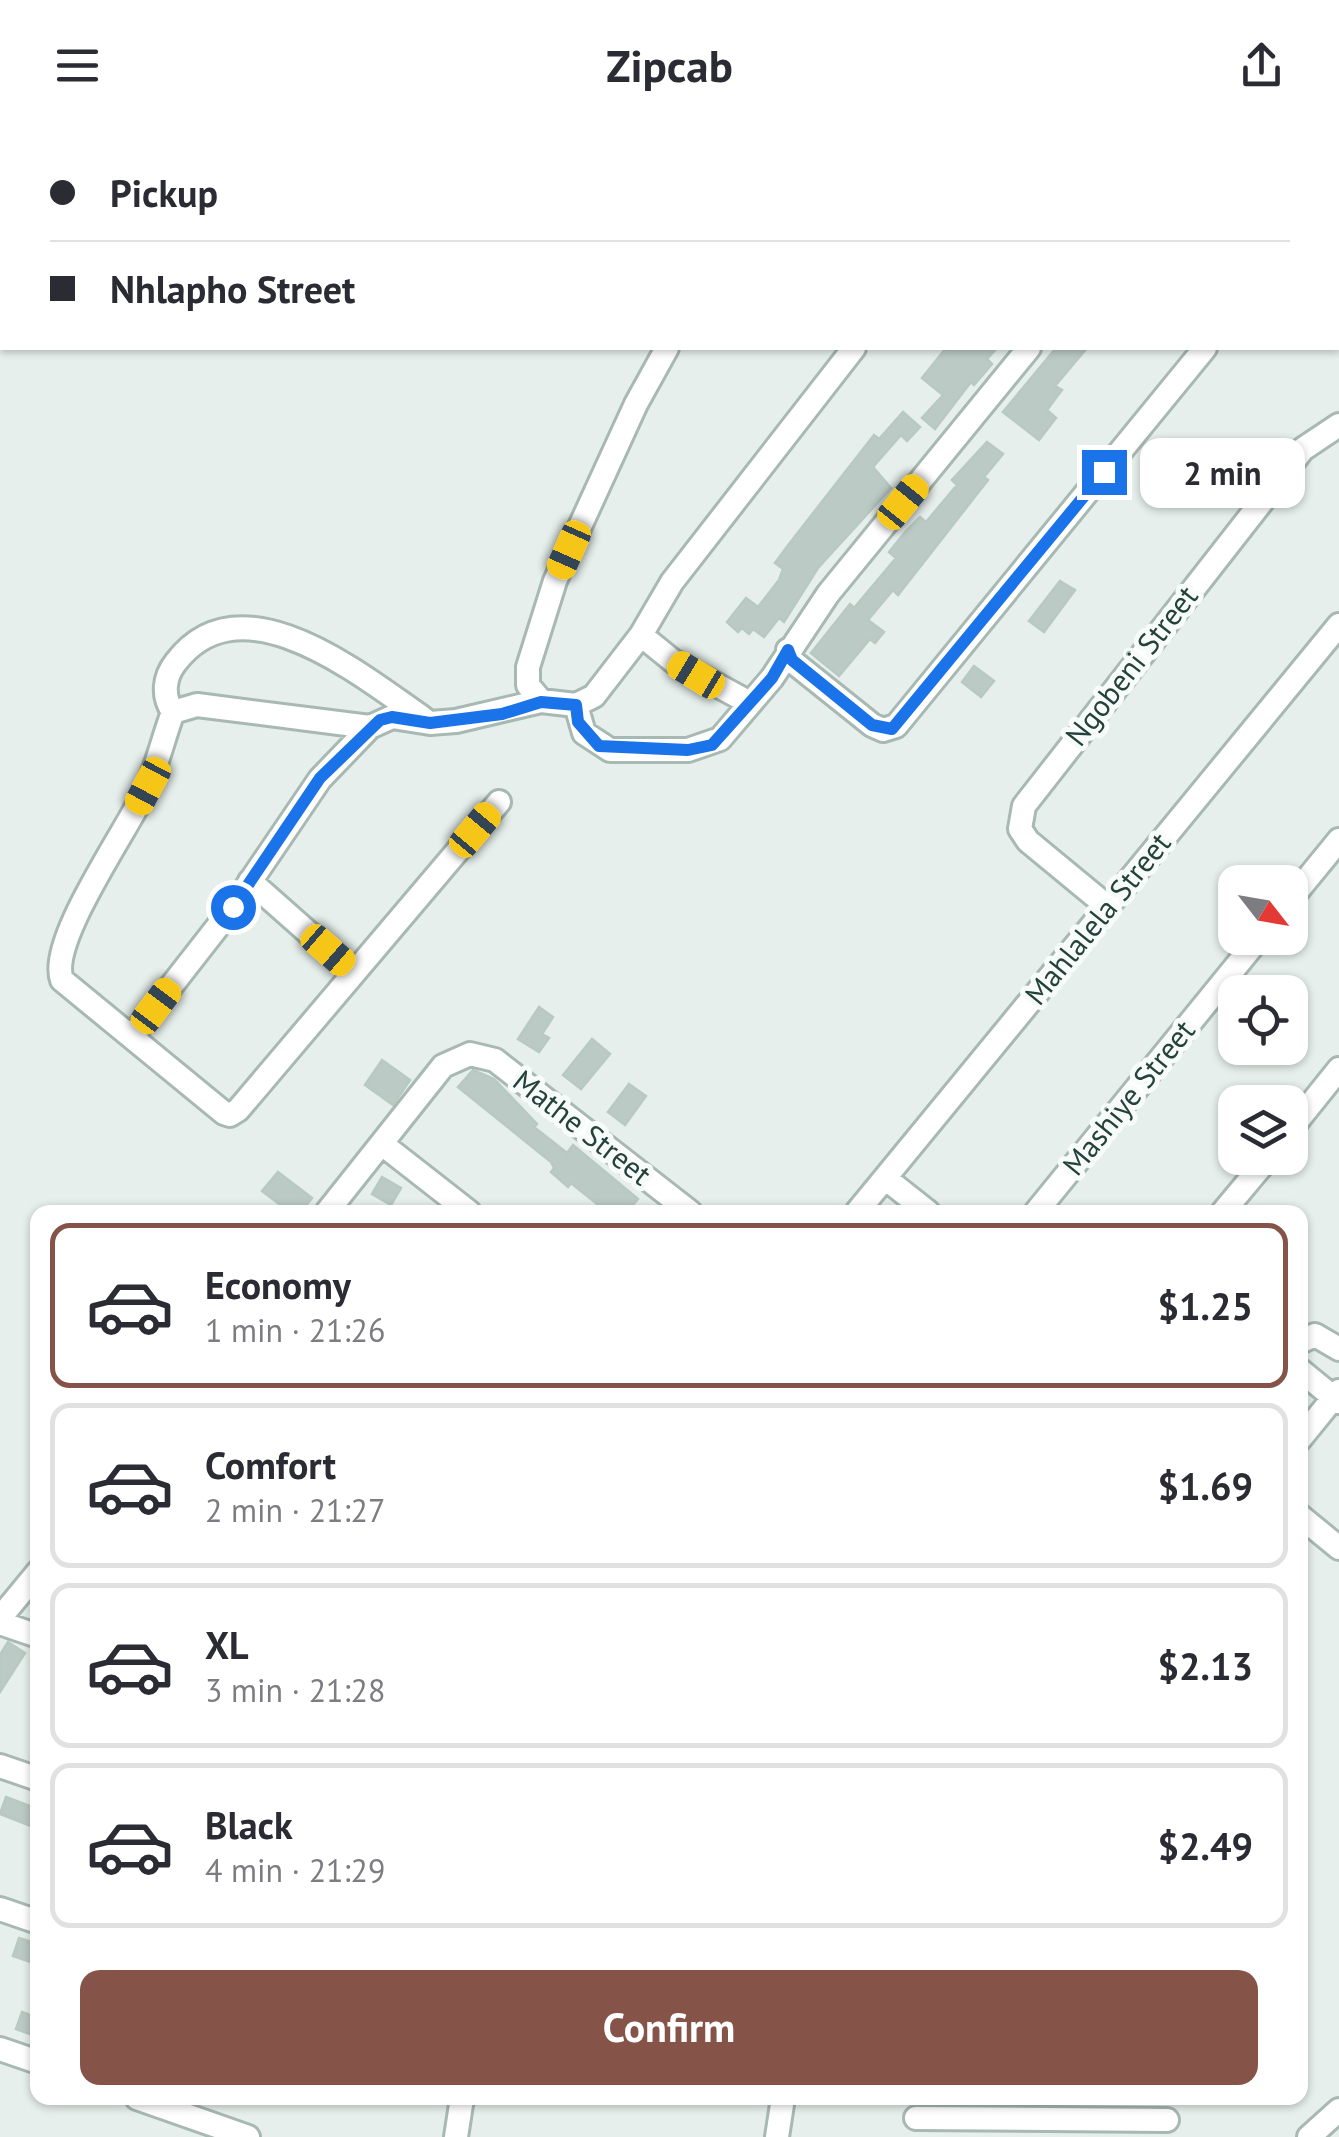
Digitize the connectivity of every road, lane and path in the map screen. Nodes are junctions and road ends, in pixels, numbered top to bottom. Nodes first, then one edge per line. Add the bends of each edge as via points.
1 (666, 350) edge
2 (852, 350) edge
3 (1026, 350) edge
4 (1203, 350) edge
5 (1339, 425) edge
6 (1339, 625) edge
7 (641, 635) junction
8 (788, 650) junction
9 (541, 702) junction
10 (748, 702) junction
11 (576, 705) junction
12 (173, 712) junction
13 (430, 723) junction
14 (370, 727) junction
15 (499, 802) dead end
16 (1339, 840) edge
17 (1308, 878) edge
18 (250, 881) junction
19 (1108, 907) junction
20 (1246, 955) edge
21 (354, 973) junction
22 (133, 1035) junction
23 (1339, 1069) edge
24 (1308, 1108) edge
25 (382, 1144) junction
26 (1254, 1175) edge
27 (885, 1178) junction
28 (333, 1205) edge
29 (460, 1205) edge
30 (681, 1205) edge
31 (863, 1205) edge
32 (919, 1205) edge
33 (1042, 1205) edge
34 (1229, 1205) edge
35 (1308, 1338) edge
36 (1339, 1348) edge
37 (1308, 1376) edge
38 (1337, 1397) edge
39 (1308, 1430) edge
40 (1308, 1523) edge
41 (1339, 1548) edge
42 (30, 1582) edge
43 (0, 1621) edge
44 (30, 1633) edge
45 (0, 1766) edge
46 (30, 1775) edge
47 (0, 1909) edge
48 (30, 1919) edge
49 (0, 2049) edge
50 (30, 2059) edge
51 (156, 2105) edge
52 (461, 2105) edge
53 (781, 2105) edge
54 (1339, 2110) edge
55 (1048, 2117) edge
56 (916, 2118) dead end
57 (1167, 2120) dead end
58 (248, 2137) edge
59 (456, 2137) edge
60 (777, 2137) edge
61 (1309, 2137) edge

1 - 9 street via 555,581 528,667 528,685
2 - 7 street via 672,582
3 - 8 street
4 - 8 street via 903,720 888,730 872,725
5 - 19 street, Ngobeni Street via 1304,448 1024,806 1020,829 1028,841
6 - 19 street, Mahlalela Street
7 - 10 street via 673,661
7 - 11 street via 594,696
8 - 10 street
9 - 11 street
9 - 13 street
10 - 11 street via 720,739 688,750 599,746 578,722
12 - 13 street via 165,688 175,663 204,640 247,630 302,640 326,652
12 - 14 street via 197,705
12 - 22 street via 148,786 84,900 59,970 62,980
13 - 14 street via 392,717
14 - 18 street via 320,778
15 - 21 street
16 - 17 street
18 - 21 street
18 - 22 street
19 - 27 street, Mahlalela Street
20 - 33 street, Mashiye Street
21 - 22 street via 230,1115
23 - 24 street
25 - 28 street
25 - 29 street
25 - 30 street, Mathe Street via 443,1066 470,1054 495,1060
26 - 34 street
27 - 31 street, Mahlalela Street
27 - 32 street
35 - 36 street via 1315,1335
37 - 38 street
38 - 39 street
40 - 41 street
42 - 43 street
43 - 44 street
45 - 46 street
47 - 48 street
49 - 50 street
51 - 58 street
52 - 59 street
53 - 60 street
54 - 61 street
55 - 56 street
55 - 57 street

